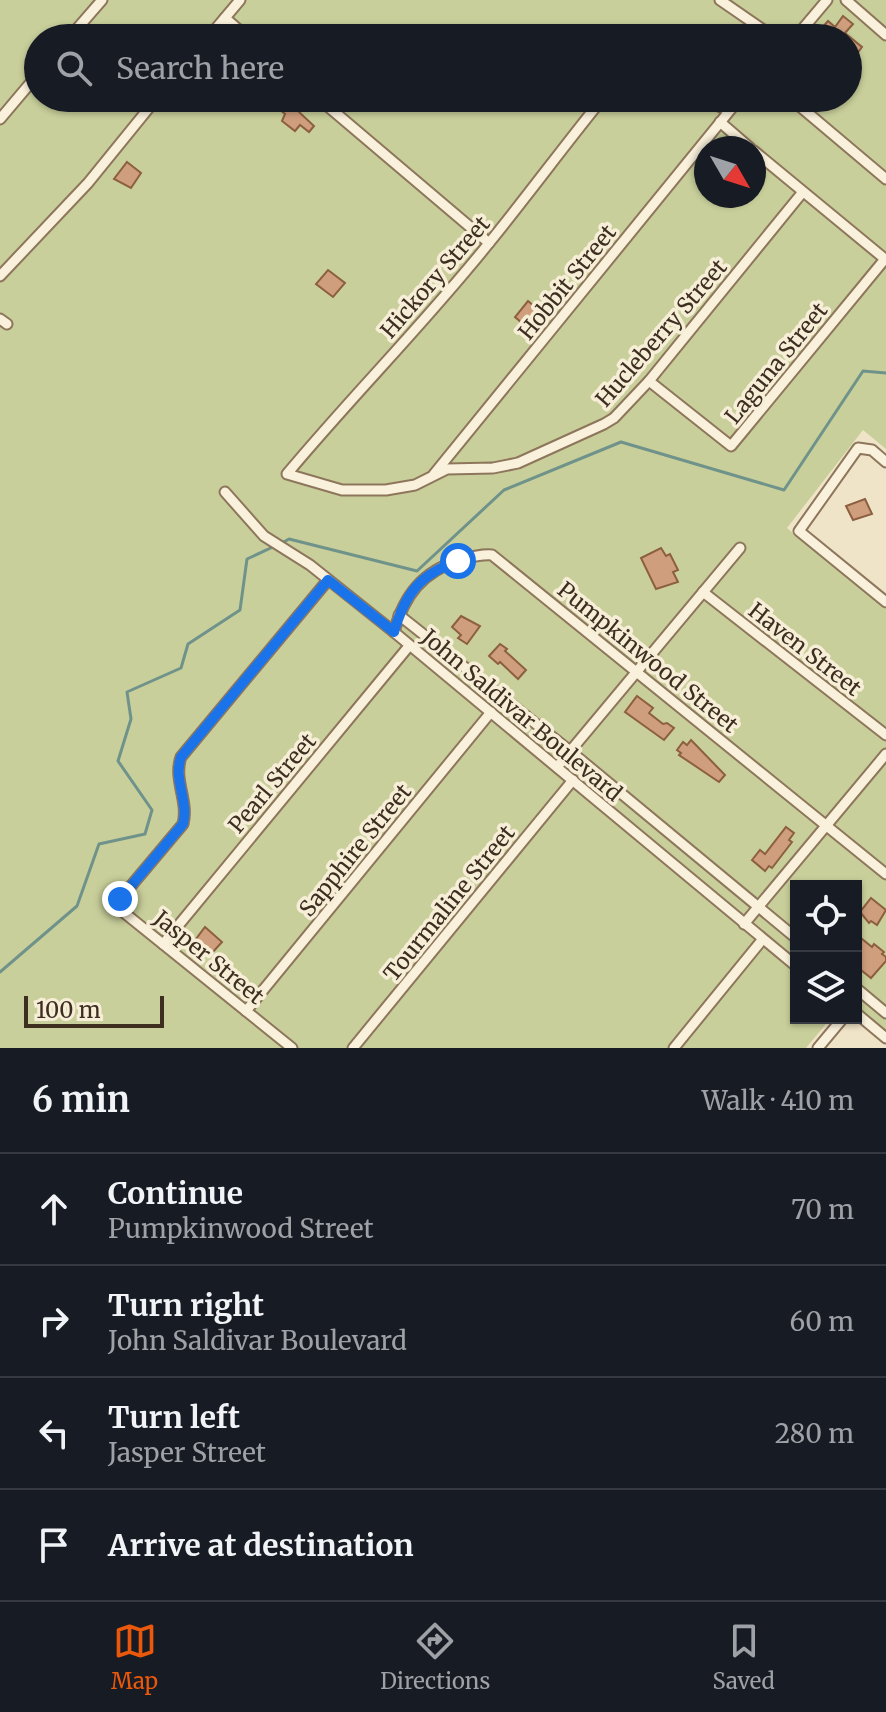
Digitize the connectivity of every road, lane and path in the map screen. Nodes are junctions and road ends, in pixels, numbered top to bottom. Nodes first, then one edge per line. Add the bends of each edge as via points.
1 (102, 0) edge
2 (240, 0) edge
3 (720, 0) edge
4 (827, 0) edge
5 (846, 0) edge
6 (225, 18) junction
7 (81, 24) edge
8 (220, 24) edge
9 (232, 24) edge
10 (755, 24) edge
11 (807, 24) edge
12 (886, 35) edge
13 (24, 91) edge
14 (146, 112) edge
15 (335, 112) edge
16 (592, 112) edge
17 (727, 112) edge
18 (807, 112) edge
19 (0, 119) edge
20 (720, 122) junction
21 (736, 136) edge
22 (766, 162) edge
23 (886, 179) edge
24 (802, 193) junction
25 (489, 243) junction
26 (885, 259) edge
27 (0, 276) edge
28 (649, 381) junction
29 (886, 462) edge
30 (287, 474) joint
31 (432, 477) junction
32 (225, 492) dead end
33 (740, 548) dead end
34 (328, 580) junction
35 (703, 592) junction
36 (886, 602) edge
37 (399, 615) junction
38 (394, 632) junction
39 (409, 646) junction
40 (637, 672) junction
41 (491, 712) junction
42 (886, 735) edge
43 (570, 751) junction
44 (886, 754) edge
45 (557, 767) junction
46 (573, 780) junction
47 (826, 827) junction
48 (886, 874) edge
49 (758, 907) junction
50 (744, 924) junction
51 (790, 933) edge
52 (762, 940) junction
53 (163, 944) junction
54 (790, 961) edge
55 (862, 993) edge
56 (246, 1011) junction
57 (886, 1013) edge
58 (862, 1018) edge
59 (838, 1024) edge
60 (886, 1038) edge
61 (292, 1048) edge
62 (353, 1048) edge
63 (674, 1048) edge
64 (818, 1048) edge

1 - 7 street
2 - 6 street
3 - 10 street
4 - 11 street
5 - 12 street
6 - 8 street
6 - 9 street
13 - 19 street
14 - 27 street via 88,183
15 - 25 street
16 - 25 street, Hickory Street
17 - 20 street, Hobbit Street
18 - 23 street
20 - 21 street
20 - 31 street, Hobbit Street
22 - 24 street
24 - 26 street
24 - 28 street, Hucleberry Street
25 - 30 street, Hickory Street
26 - 28 street, Laguna Street via 731,446
28 - 31 street, Hucleberry Street via 614,418 541,453 518,463 447,469
29 - 36 street via 872,450 858,448 799,531
30 - 31 street, Hucleberry Street via 362,492 415,485
32 - 34 street, John Saldivar Boulevard via 264,536
33 - 35 street
34 - 38 street, John Saldivar Boulevard
34 - 53 street, Jasper Street via 181,757 177,772 183,824 119,906
35 - 40 street
35 - 42 street, Haven Street
37 - 38 street, Pumpkinwood Street
37 - 40 street, Pumpkinwood Street via 409,594 438,568 492,555
37 - 43 street, John Saldivar Boulevard
38 - 39 street, John Saldivar Boulevard
39 - 41 street, John Saldivar Boulevard
39 - 53 street, Pearl Street
40 - 43 street
40 - 47 street, Pumpkinwood Street
41 - 45 street, John Saldivar Boulevard
41 - 56 street, Sapphire Street
43 - 45 street
43 - 49 street, John Saldivar Boulevard
44 - 47 street
45 - 46 street, John Saldivar Boulevard
46 - 50 street, John Saldivar Boulevard
46 - 62 street, Tourmaline Street
47 - 48 street, Pumpkinwood Street
47 - 49 street
49 - 50 street
49 - 51 street, John Saldivar Boulevard
50 - 52 street, John Saldivar Boulevard
52 - 54 street, John Saldivar Boulevard
52 - 63 street
53 - 56 street, Jasper Street
55 - 57 street
56 - 61 street, Jasper Street
58 - 60 street
59 - 64 street

